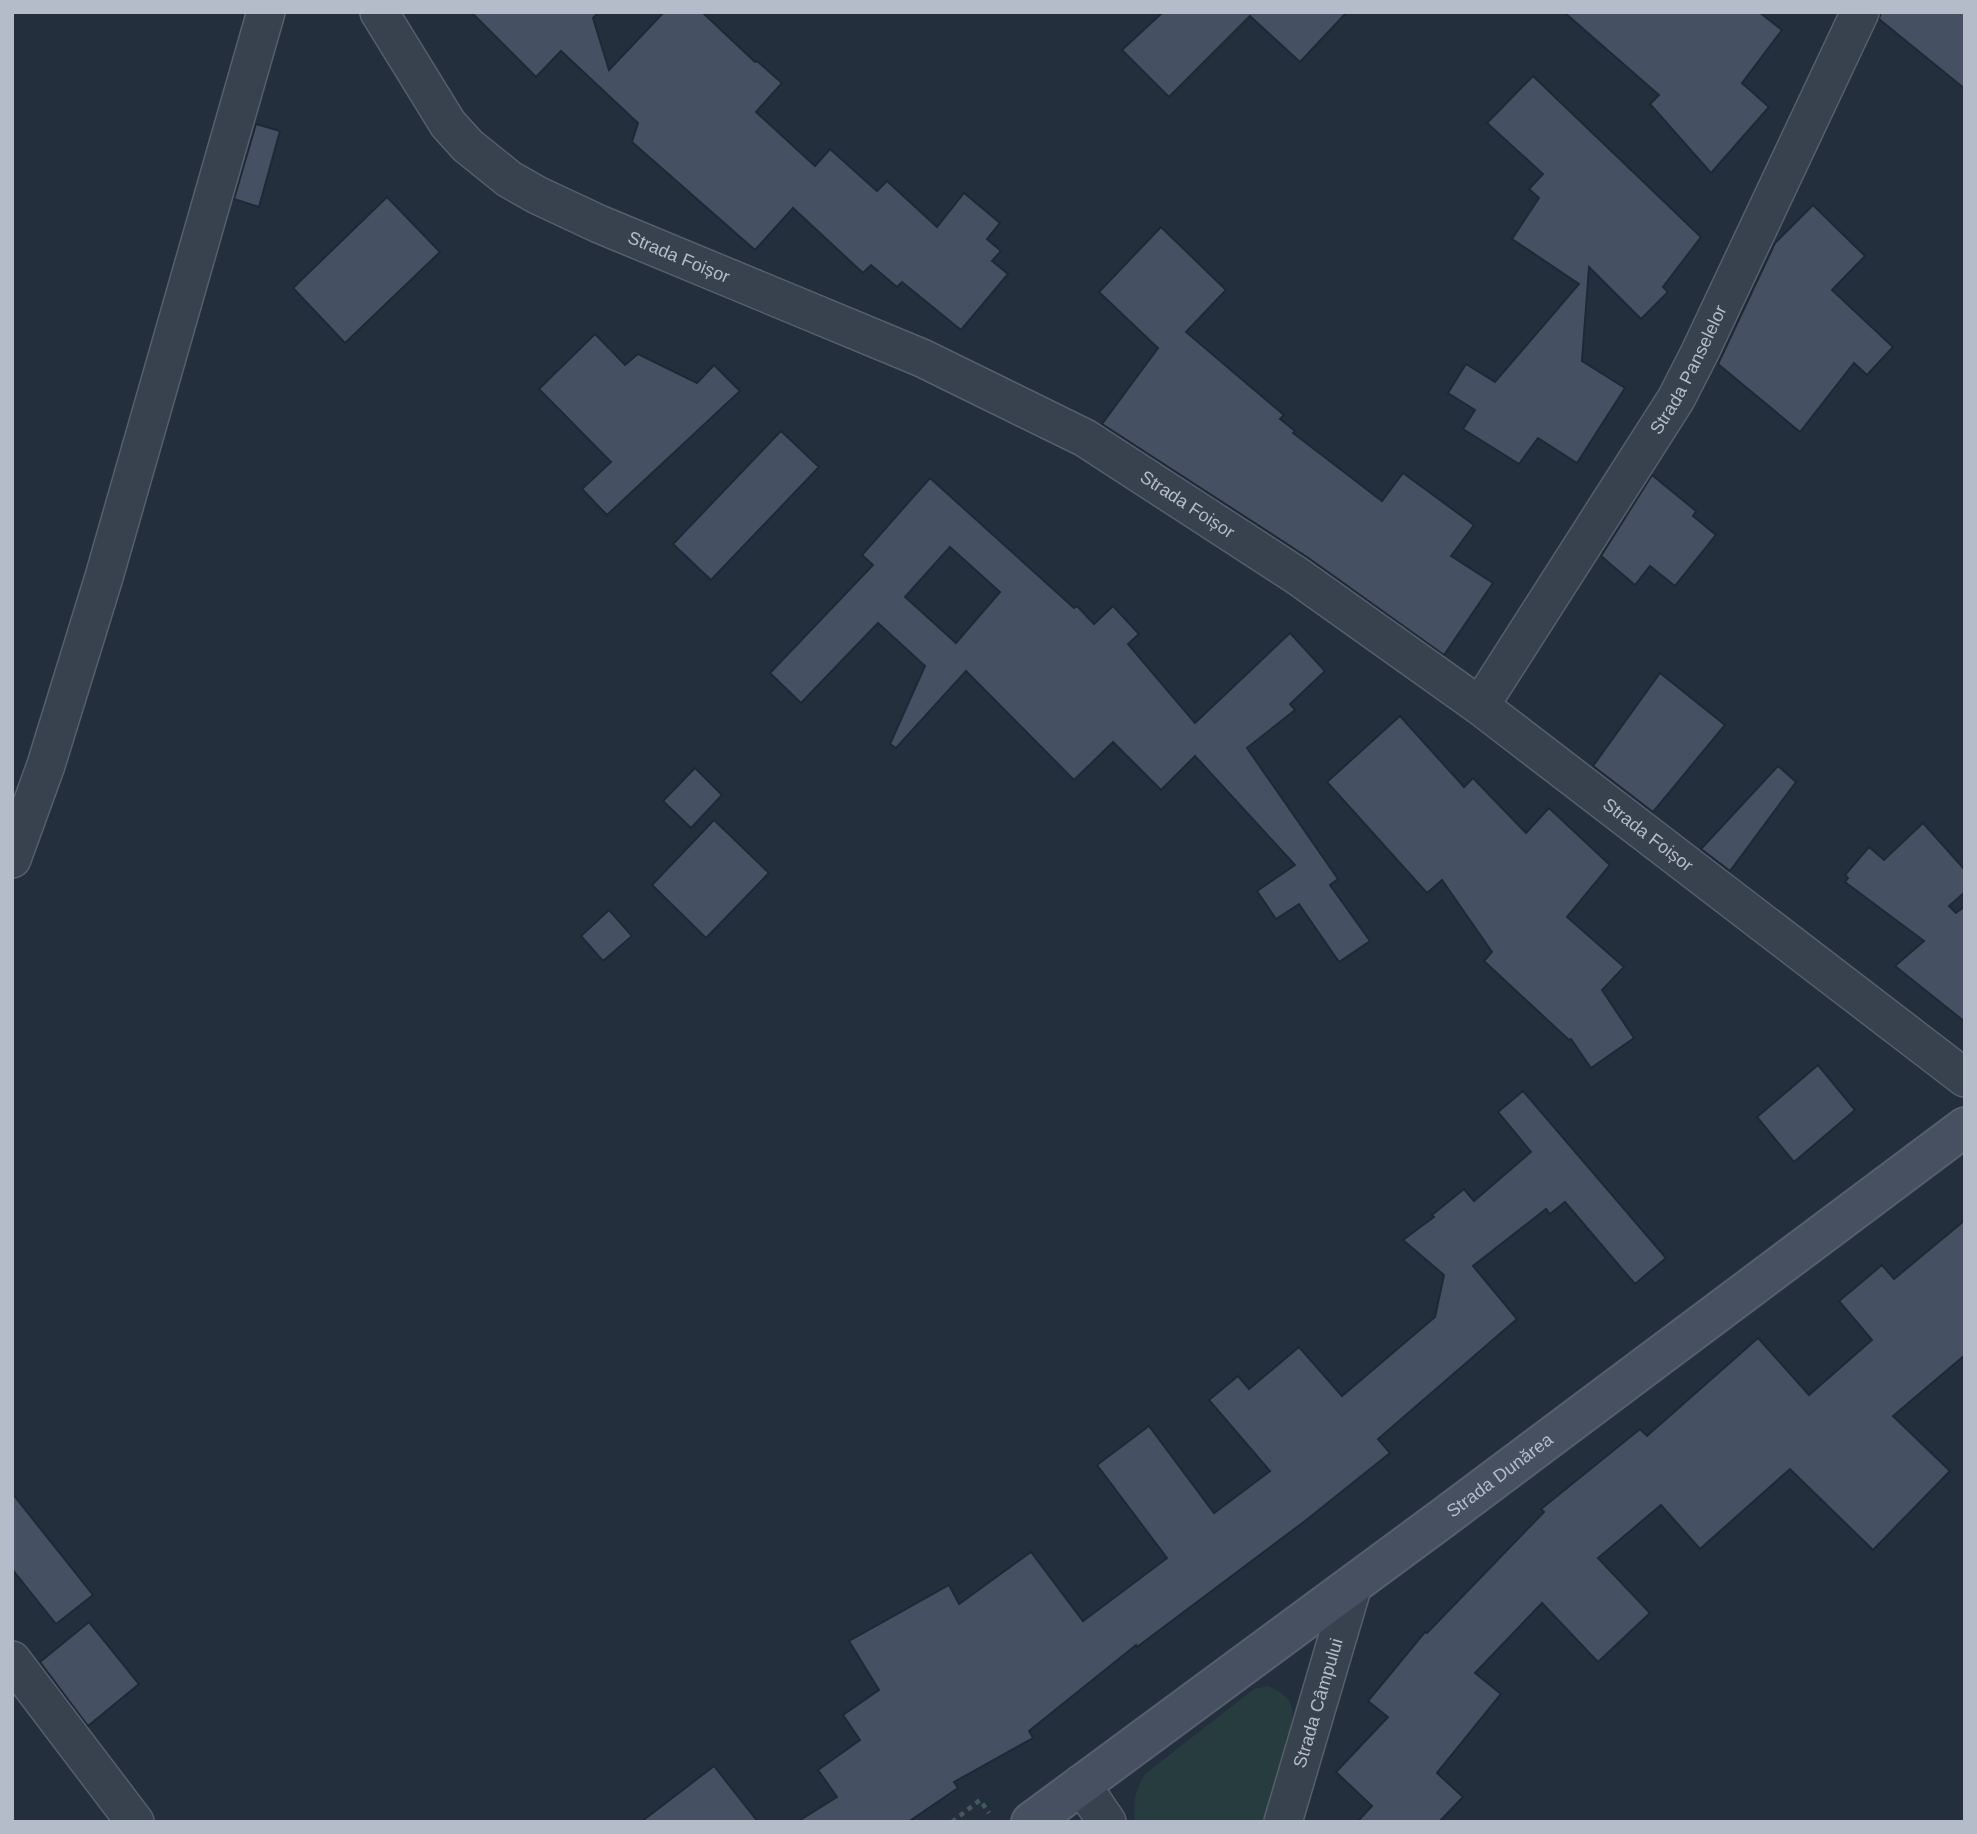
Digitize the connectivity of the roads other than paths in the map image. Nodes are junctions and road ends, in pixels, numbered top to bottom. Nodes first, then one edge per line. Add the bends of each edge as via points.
1 (265, 12) edge
2 (379, 12) edge
3 (1860, 12) edge
4 (1480, 706) junction
5 (12, 859) edge
6 (1965, 1078) edge
7 (1965, 1127) edge
8 (1353, 1586) junction
9 (12, 1660) edge
10 (1081, 1784) junction
11 (135, 1822) edge
12 (1031, 1822) edge
13 (1107, 1822) edge
14 (1283, 1822) edge

1 - 5 street via 104,577
2 - 4 street, Strada Foișor via 448,124 509,179 589,219 922,358 1085,438 1296,575
3 - 4 street, Strada Panselelor via 1676,399
4 - 6 street, Strada Foișor
7 - 8 street, Strada Dunărea
8 - 10 street, Strada Dunărea
8 - 14 street, Strada Câmpului
9 - 11 street
10 - 12 street, Strada Dunărea
10 - 13 street

